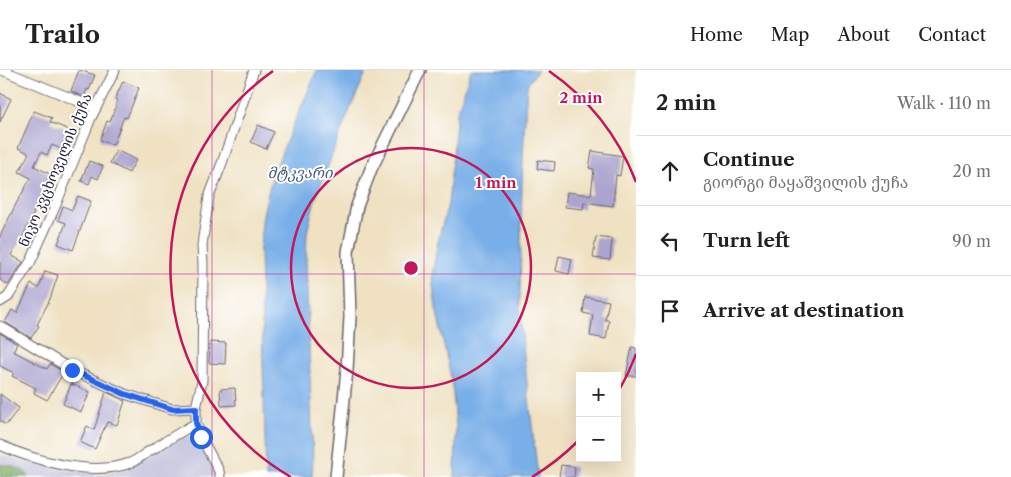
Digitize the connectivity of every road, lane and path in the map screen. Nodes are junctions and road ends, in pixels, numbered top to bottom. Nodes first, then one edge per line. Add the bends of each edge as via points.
1 (2, 70) edge
2 (115, 70) edge
3 (254, 70) edge
4 (420, 70) edge
5 (95, 108) junction
6 (0, 302) edge
7 (0, 326) edge
8 (196, 408) junction
9 (196, 423) junction
10 (0, 446) edge
11 (220, 477) edge
12 (336, 477) edge

1 - 5 street
2 - 5 street, ნიკო კვცხოველის ქუჩა
3 - 8 street via 209,197 202,245 202,381
4 - 12 street via 357,206 348,252 350,317
5 - 6 street, ნიკო კვცხოველის ქუჩა via 31,260 8,297
7 - 8 street via 72,370 125,394 172,409
8 - 9 street
9 - 10 street via 130,463 110,470 80,469
9 - 11 street

